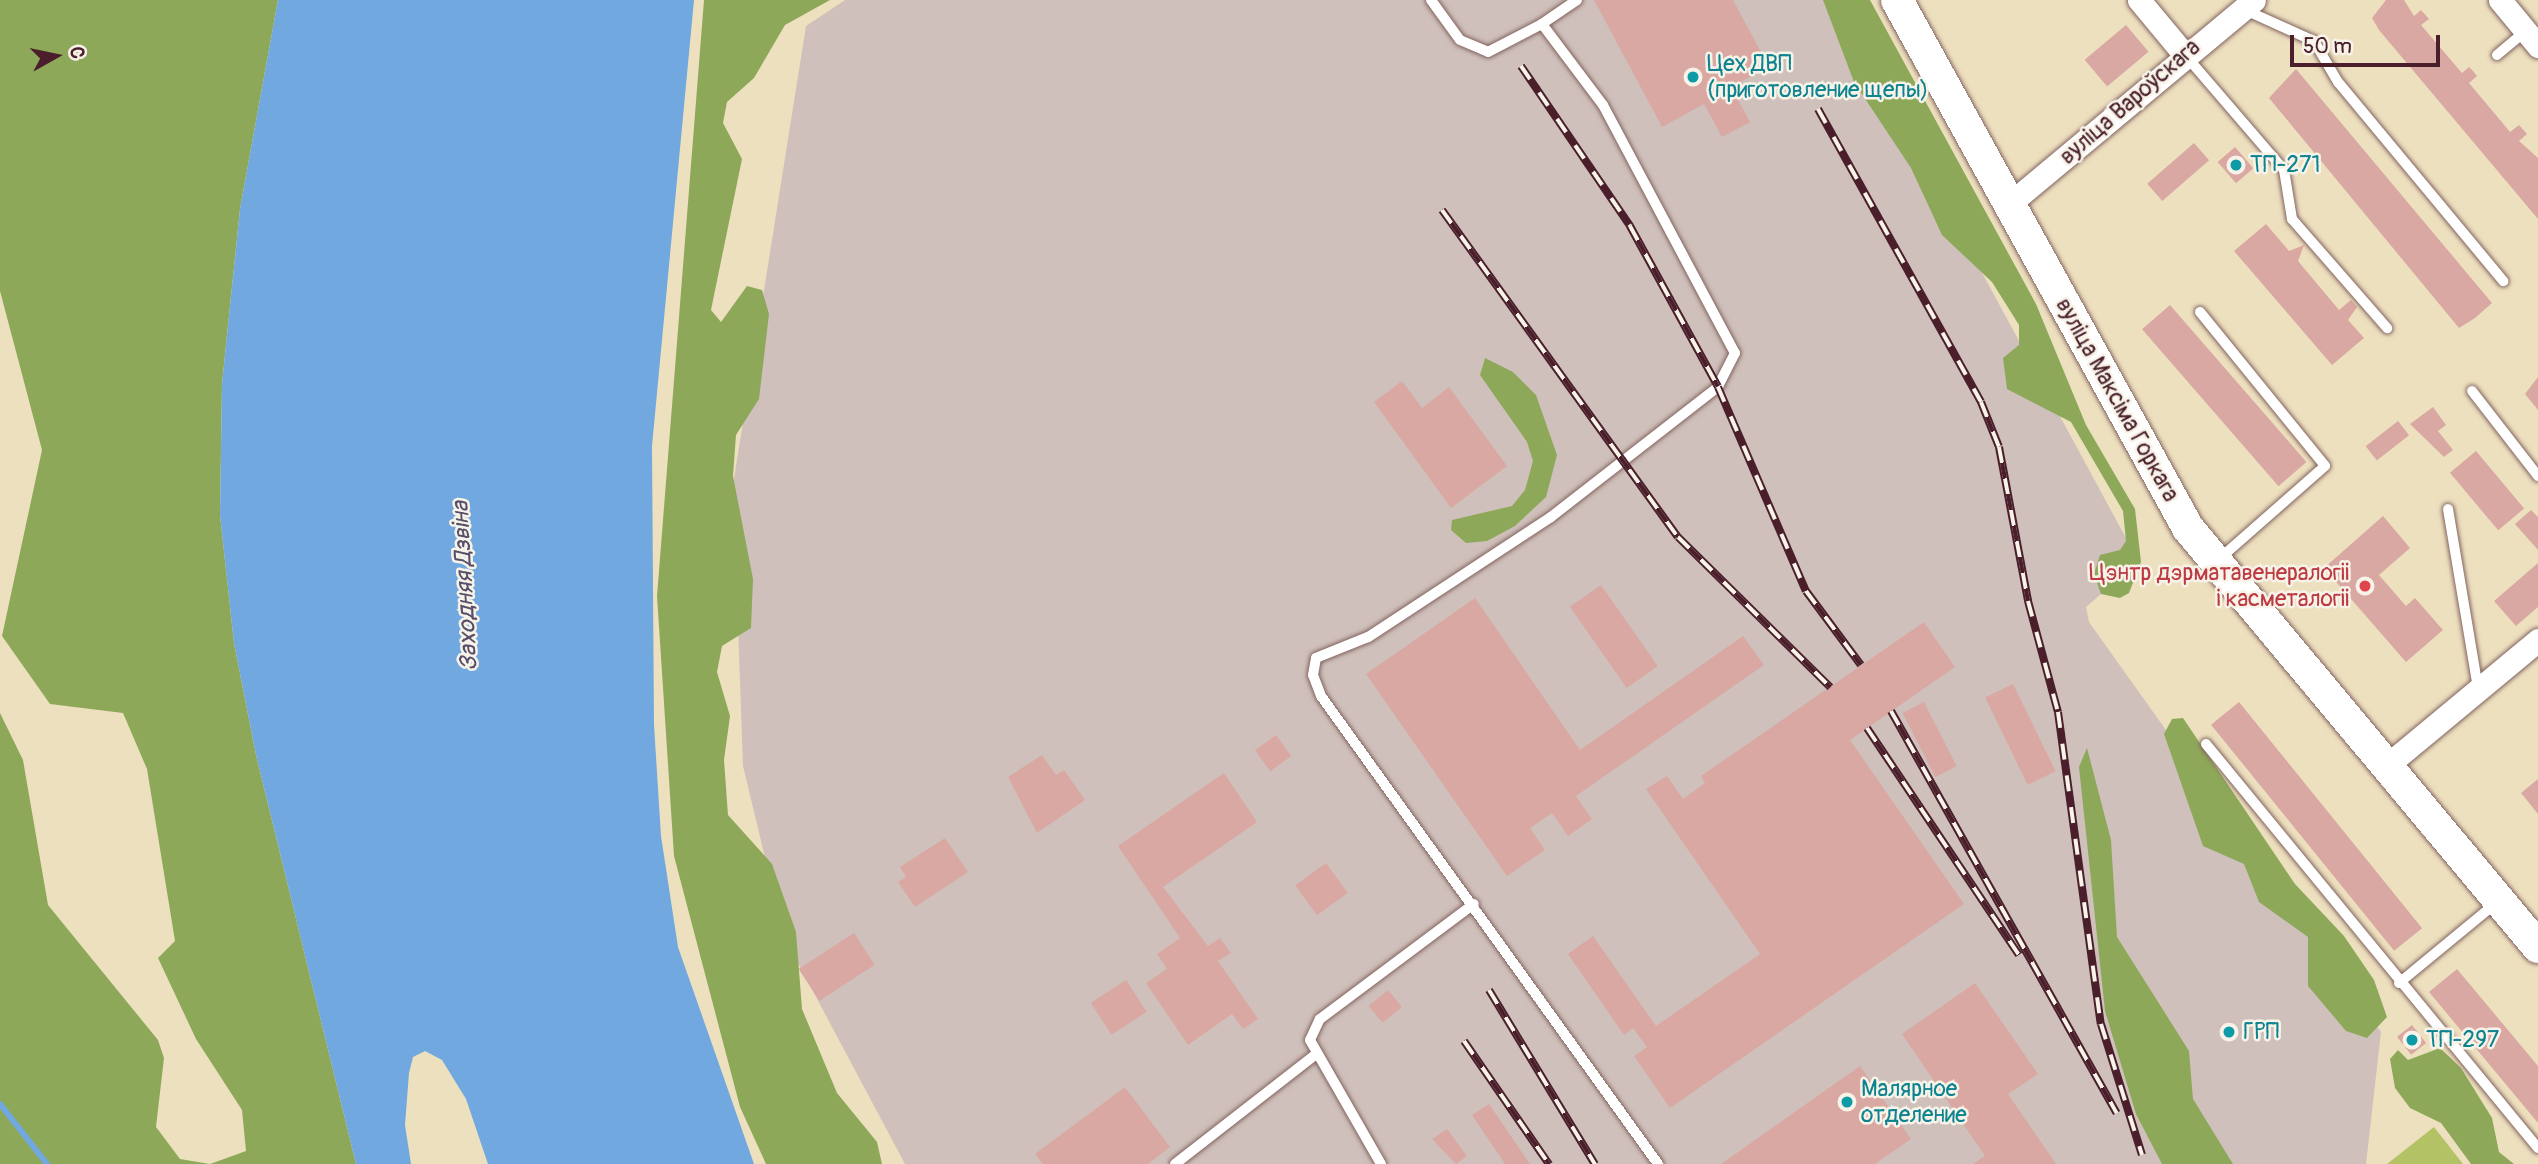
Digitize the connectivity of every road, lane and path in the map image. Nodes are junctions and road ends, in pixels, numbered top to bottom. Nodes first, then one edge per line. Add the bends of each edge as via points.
1 (1431, 0) edge
2 (1577, 0) edge
3 (1897, 0) edge
4 (2139, 0) edge
5 (2500, 0) edge
6 (2248, 4) edge
7 (1542, 24) junction
8 (2532, 38) edge
9 (2184, 54) junction
10 (2497, 55) dead end
11 (2008, 205) junction
12 (2503, 281) dead end
13 (2200, 312) dead end
14 (2387, 328) dead end
15 (2472, 391) dead end
16 (2538, 476) edge
17 (2448, 509) dead end
18 (2215, 562) junction
19 (2538, 640) edge
20 (2478, 689) junction
21 (2206, 744) dead end
22 (2385, 767) junction
23 (1474, 904) junction
24 (2494, 904) junction
25 (2538, 947) edge
26 (2538, 965) edge
27 (2399, 983) junction
28 (1315, 1055) junction
29 (2538, 1148) edge
30 (1175, 1164) edge
31 (1381, 1164) edge
32 (1658, 1164) edge

1 - 7 lane via 1460,40 1488,52
2 - 7 lane
3 - 11 main road, вуліца Максіма Горкага
4 - 9 street
5 - 8 street
6 - 9 street, вуліца Вароўскага
6 - 12 lane via 2314,41 2339,82
7 - 23 lane via 1603,105 1735,353 1718,387 1551,517 1368,637 1317,658 1313,675 1321,696
8 - 10 lane
9 - 11 street, вуліца Вароўскага
9 - 14 lane via 2284,170 2292,219
11 - 18 main road, вуліца Максіма Горкага via 2188,528
13 - 18 lane via 2325,466
15 - 16 lane
17 - 20 lane
18 - 22 main road, вуліца Максіма Горкага
19 - 20 street
20 - 22 street
21 - 27 lane
22 - 24 main road, вуліца Максіма Горкага
23 - 28 lane via 1320,1019 1310,1040
23 - 32 lane
24 - 25 main road, вуліца Максіма Горкага
24 - 26 main road, вуліца Максіма Горкага
24 - 27 lane
27 - 29 lane
28 - 30 lane
28 - 31 lane

